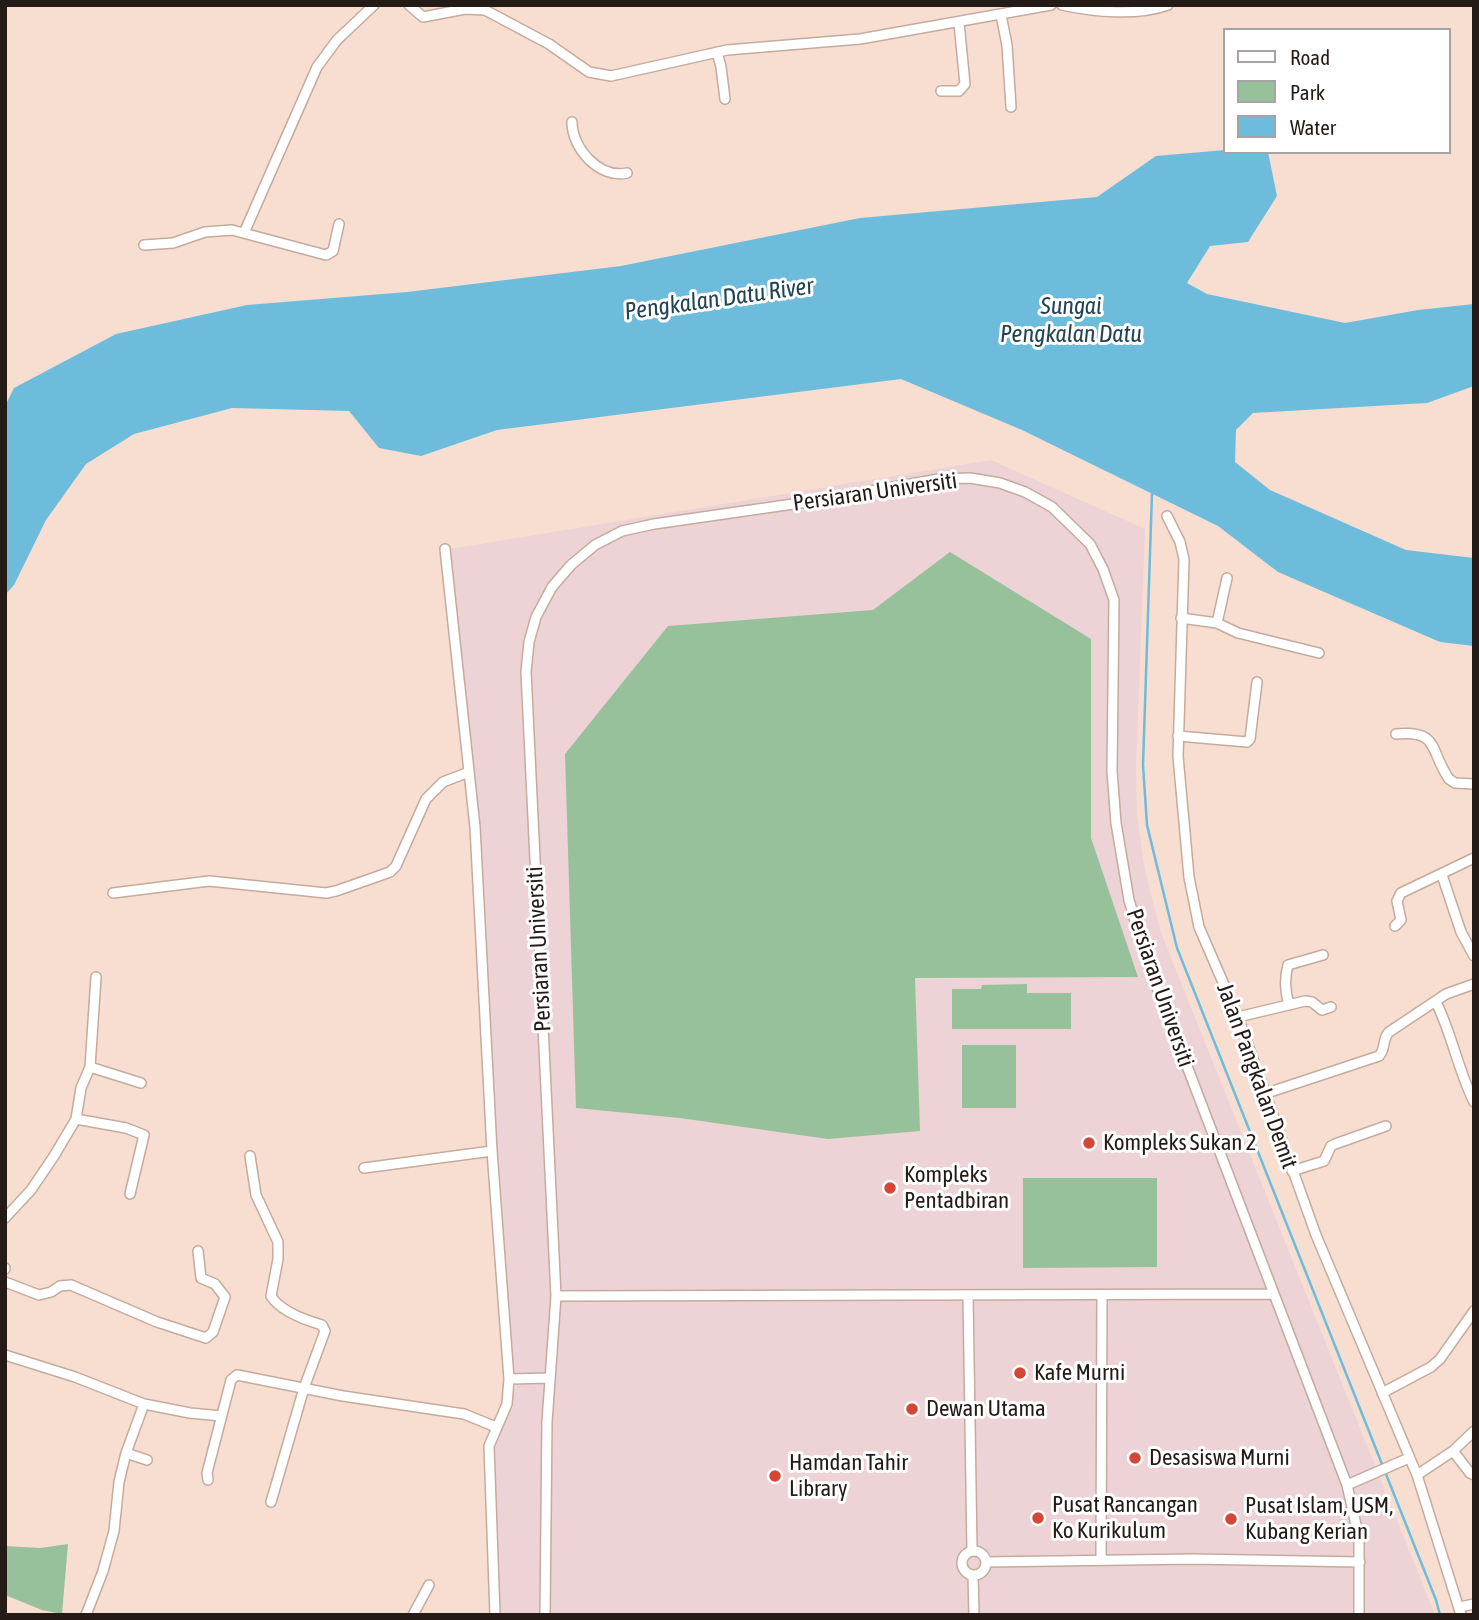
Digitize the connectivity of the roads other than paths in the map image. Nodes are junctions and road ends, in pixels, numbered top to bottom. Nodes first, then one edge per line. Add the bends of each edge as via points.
1 (374, 5) edge
2 (409, 5) edge
3 (1051, 5) edge
4 (1062, 5) edge
5 (1168, 5) edge
6 (1001, 15) junction
7 (958, 23) junction
8 (717, 52) junction
9 (941, 91) dead end
10 (725, 99) dead end
11 (1011, 107) dead end
12 (572, 122) dead end
13 (627, 173) dead end
14 (339, 224) dead end
15 (244, 233) junction
16 (144, 245) dead end
17 (1167, 516) dead end
18 (445, 549) dead end
19 (1227, 578) dead end
20 (1181, 618) junction
21 (1217, 623) junction
22 (1319, 653) dead end
23 (1258, 682) dead end
24 (1396, 734) dead end
25 (1178, 736) junction
26 (469, 772) junction
27 (1474, 784) edge
28 (1474, 858) edge
29 (1442, 875) junction
30 (113, 893) dead end
31 (1395, 926) dead end
32 (1473, 952) edge
33 (1323, 955) dead end
34 (96, 977) dead end
35 (1474, 984) edge
36 (1436, 1002) junction
37 (1289, 1005) junction
38 (1331, 1007) dead end
39 (1238, 1017) junction
40 (90, 1068) junction
41 (141, 1083) dead end
42 (1264, 1094) junction
43 (1474, 1102) edge
44 (76, 1119) junction
45 (1386, 1126) dead end
46 (492, 1151) junction
47 (250, 1156) dead end
48 (364, 1168) dead end
49 (1292, 1171) junction
50 (130, 1194) dead end
51 (5, 1218) edge
52 (198, 1251) dead end
53 (5, 1282) edge
54 (1274, 1294) junction
55 (968, 1295) junction
56 (1102, 1295) junction
57 (556, 1296) junction
58 (1474, 1311) edge
59 (5, 1354) edge
60 (550, 1378) junction
61 (509, 1379) junction
62 (304, 1388) junction
63 (1382, 1393) junction
64 (144, 1404) junction
65 (222, 1416) junction
66 (496, 1427) junction
67 (1474, 1431) edge
68 (1453, 1451) junction
69 (126, 1453) junction
70 (1409, 1458) junction
71 (147, 1460) dead end
72 (1417, 1475) junction
73 (1474, 1475) edge
74 (208, 1480) dead end
75 (1347, 1485) junction
76 (271, 1502) dead end
77 (972, 1551) junction
78 (1101, 1560) junction
79 (986, 1562) junction
80 (1360, 1563) junction
81 (973, 1575) junction
82 (429, 1585) dead end
83 (1474, 1604) edge
84 (1461, 1611) edge
85 (86, 1615) edge
86 (413, 1615) edge
87 (495, 1615) edge
88 (545, 1615) edge
89 (974, 1615) edge
90 (1359, 1615) edge

1 - 15 street via 317,66
2 - 8 street via 423,17 485,10 600,76
3 - 6 street
4 - 5 street via 1130,10
6 - 7 street
6 - 11 street
7 - 8 street via 860,39
7 - 9 street via 965,84 959,91
8 - 10 street
12 - 13 street via 574,138 593,163 611,174
14 - 15 street via 333,251 326,255
15 - 16 street via 205,232 173,243
17 - 20 street, Jalan Pangkalan Demit via 1184,559
18 - 26 street
19 - 21 street
20 - 21 street
20 - 25 street, Jalan Pangkalan Demit
21 - 22 street via 1238,634
23 - 25 street via 1247,742
24 - 27 street via 1424,735 1449,779
25 - 39 street, Jalan Pangkalan Demit via 1189,877 1199,927
26 - 30 street via 443,782 426,799 390,872 337,891 209,881
26 - 46 street
28 - 29 street
29 - 31 street via 1397,897 1401,920
29 - 32 street via 1461,932
33 - 37 street via 1288,965 1285,990
34 - 40 street
35 - 36 street
36 - 42 street via 1389,1031 1380,1056
36 - 43 street
37 - 38 street via 1309,1001 1319,1009
37 - 39 street
39 - 42 street, Jalan Pangkalan Demit
40 - 41 street
40 - 44 street
42 - 49 street, Jalan Pangkalan Demit
44 - 50 street via 144,1135
44 - 51 street via 31,1190
45 - 49 street via 1335,1144 1324,1161
46 - 48 street
46 - 61 street
47 - 62 street via 256,1195 278,1242 271,1296 279,1306 322,1325 325,1331
49 - 63 street, Jalan Pangkalan Demit
52 - 53 street via 201,1278 215,1284 225,1297 213,1332 206,1338 82,1288 64,1286 39,1295
54 - 56 street
54 - 57 street, Persiaran Universiti via 1148,964 1129,900 1112,771 1114,600 1103,569 1090,544 1052,507 1000,483 970,478 622,531 571,565 536,617 526,672
54 - 75 street, Persiaran Universiti
55 - 56 street
55 - 57 street
55 - 77 street
56 - 78 street
57 - 60 street, Persiaran Universiti
58 - 63 street via 1440,1359
59 - 64 street
60 - 61 street
60 - 88 street, Persiaran Universiti
61 - 66 street via 508,1399
62 - 65 street via 234,1376
62 - 66 street via 464,1414
62 - 76 street
63 - 70 street, Jalan Pangkalan Demit
64 - 65 street
64 - 69 street
65 - 74 street
66 - 87 street via 489,1452
67 - 68 street
68 - 72 street
68 - 73 street
69 - 71 street
69 - 85 street via 114,1531
70 - 72 street, Jalan Pangkalan Demit
70 - 75 street
72 - 84 street, Jalan Pangkalan Demit
75 - 80 street, Persiaran Universiti via 1357,1521
77 - 79 street via 983,1555
77 - 81 street via 962,1562 966,1573
78 - 79 street
78 - 80 street
79 - 81 street via 981,1573
80 - 90 street, Persiaran Universiti
81 - 89 street
82 - 86 street
83 - 84 street

